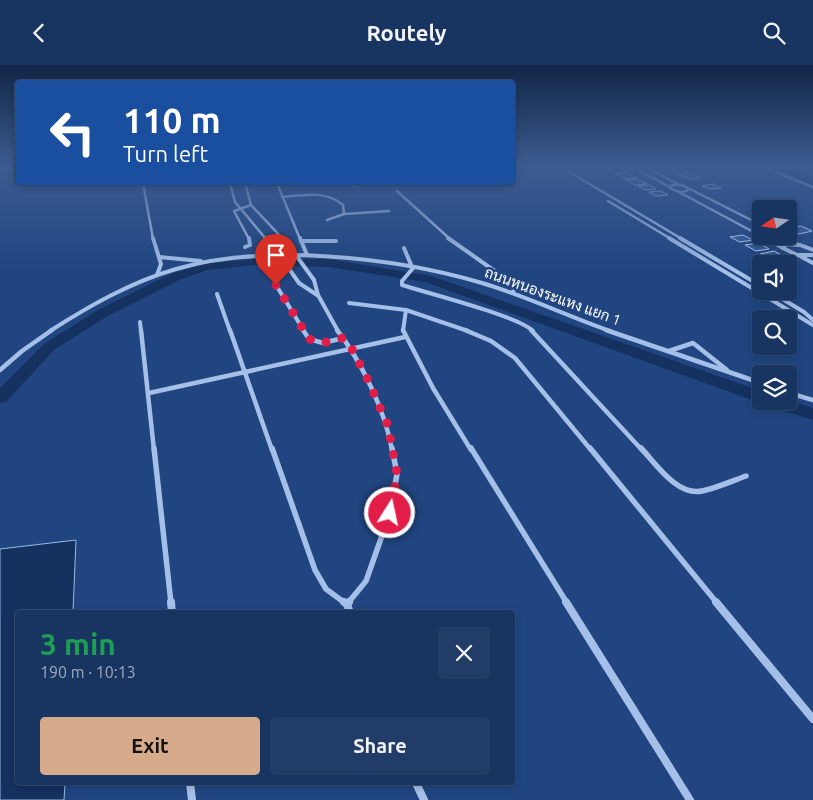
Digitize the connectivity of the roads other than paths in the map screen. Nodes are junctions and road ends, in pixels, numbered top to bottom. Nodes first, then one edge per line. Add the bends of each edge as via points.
1 (146, 201) edge
2 (235, 201) edge
3 (250, 201) edge
4 (284, 201) edge
5 (338, 201) edge
6 (408, 201) edge
7 (608, 201) dead end
8 (618, 201) edge
9 (696, 201) edge
10 (714, 201) edge
11 (251, 205) junction
12 (239, 208) junction
13 (389, 211) dead end
14 (344, 214) junction
15 (327, 220) dead end
16 (752, 220) edge
17 (752, 231) edge
18 (301, 241) junction
19 (336, 241) dead end
20 (779, 245) edge
21 (800, 245) joint
22 (245, 247) dead end
23 (783, 247) junction
24 (404, 248) dead end
25 (813, 250) edge
26 (307, 255) junction
27 (798, 255) junction
28 (813, 255) edge
29 (159, 257) junction
30 (206, 262) junction
31 (813, 263) edge
32 (413, 267) junction
33 (157, 275) junction
34 (752, 282) edge
35 (276, 285) dead end
36 (513, 293) junction
37 (217, 294) dead end
38 (318, 295) junction
39 (784, 300) edge
40 (349, 303) dead end
41 (406, 311) junction
42 (813, 320) edge
43 (140, 322) dead end
44 (813, 325) edge
45 (404, 337) junction
46 (343, 338) junction
47 (352, 349) junction
48 (669, 351) junction
49 (7, 363) junction
50 (0, 364) edge
51 (0, 370) edge
52 (245, 373) junction
53 (732, 374) junction
54 (752, 380) edge
55 (149, 393) junction
56 (797, 395) edge
57 (813, 400) edge
58 (746, 477) dead end
59 (347, 604) junction
60 (172, 610) edge
61 (349, 610) edge
62 (813, 719) edge
63 (190, 785) edge
64 (417, 785) edge
65 (192, 800) edge
66 (424, 800) edge
67 (690, 800) edge

1 - 29 street
2 - 12 street
3 - 11 street
4 - 18 street
5 - 14 street via 343,205
6 - 36 street via 454,243 509,281 514,288
7 - 44 street
8 - 34 street
9 - 17 street
10 - 16 street
11 - 12 street
11 - 38 street, bridge via 314,279
12 - 22 street via 234,214 251,243
12 - 38 street, bridge via 299,283
13 - 14 street
14 - 15 street
18 - 19 street
18 - 26 street
20 - 23 street
21 - 23 street
21 - 25 street
23 - 27 street
24 - 32 street
26 - 30 street, ถนนหนองระแหง แยก 1
26 - 32 street, ถนนหนองระแหง แยก 1
27 - 28 street
27 - 31 street
29 - 30 street
29 - 33 street via 161,264
30 - 33 street, ถนนหนองระแหง แยก 1
32 - 36 street, ถนนหนองระแหง แยก 1
32 - 58 street via 401,284 500,315 534,330 645,455 680,487 701,491
33 - 49 street, ถนนหนองระแหง แยก 1 via 65,321 22,349
35 - 46 street via 309,339 323,343
36 - 48 street, ถนนหนองระแหง แยก 1
37 - 52 street
38 - 46 street
39 - 42 street
40 - 41 street
41 - 45 street via 402,328
41 - 62 street via 488,339 515,358
43 - 55 street
45 - 47 street
45 - 67 street
46 - 47 street
47 - 52 street
47 - 59 street via 388,426 397,474 390,513 366,581
48 - 53 street, ถนนหนองระแหง แยก 1
48 - 53 street via 693,343
49 - 50 street
49 - 51 street, ถนนหนองระแหง แยก 1
52 - 55 street
52 - 59 street via 315,570 326,589
53 - 54 street, ถนนหนองระแหง แยก 1
55 - 60 street
56 - 57 street
59 - 61 street
63 - 65 street
64 - 66 street

